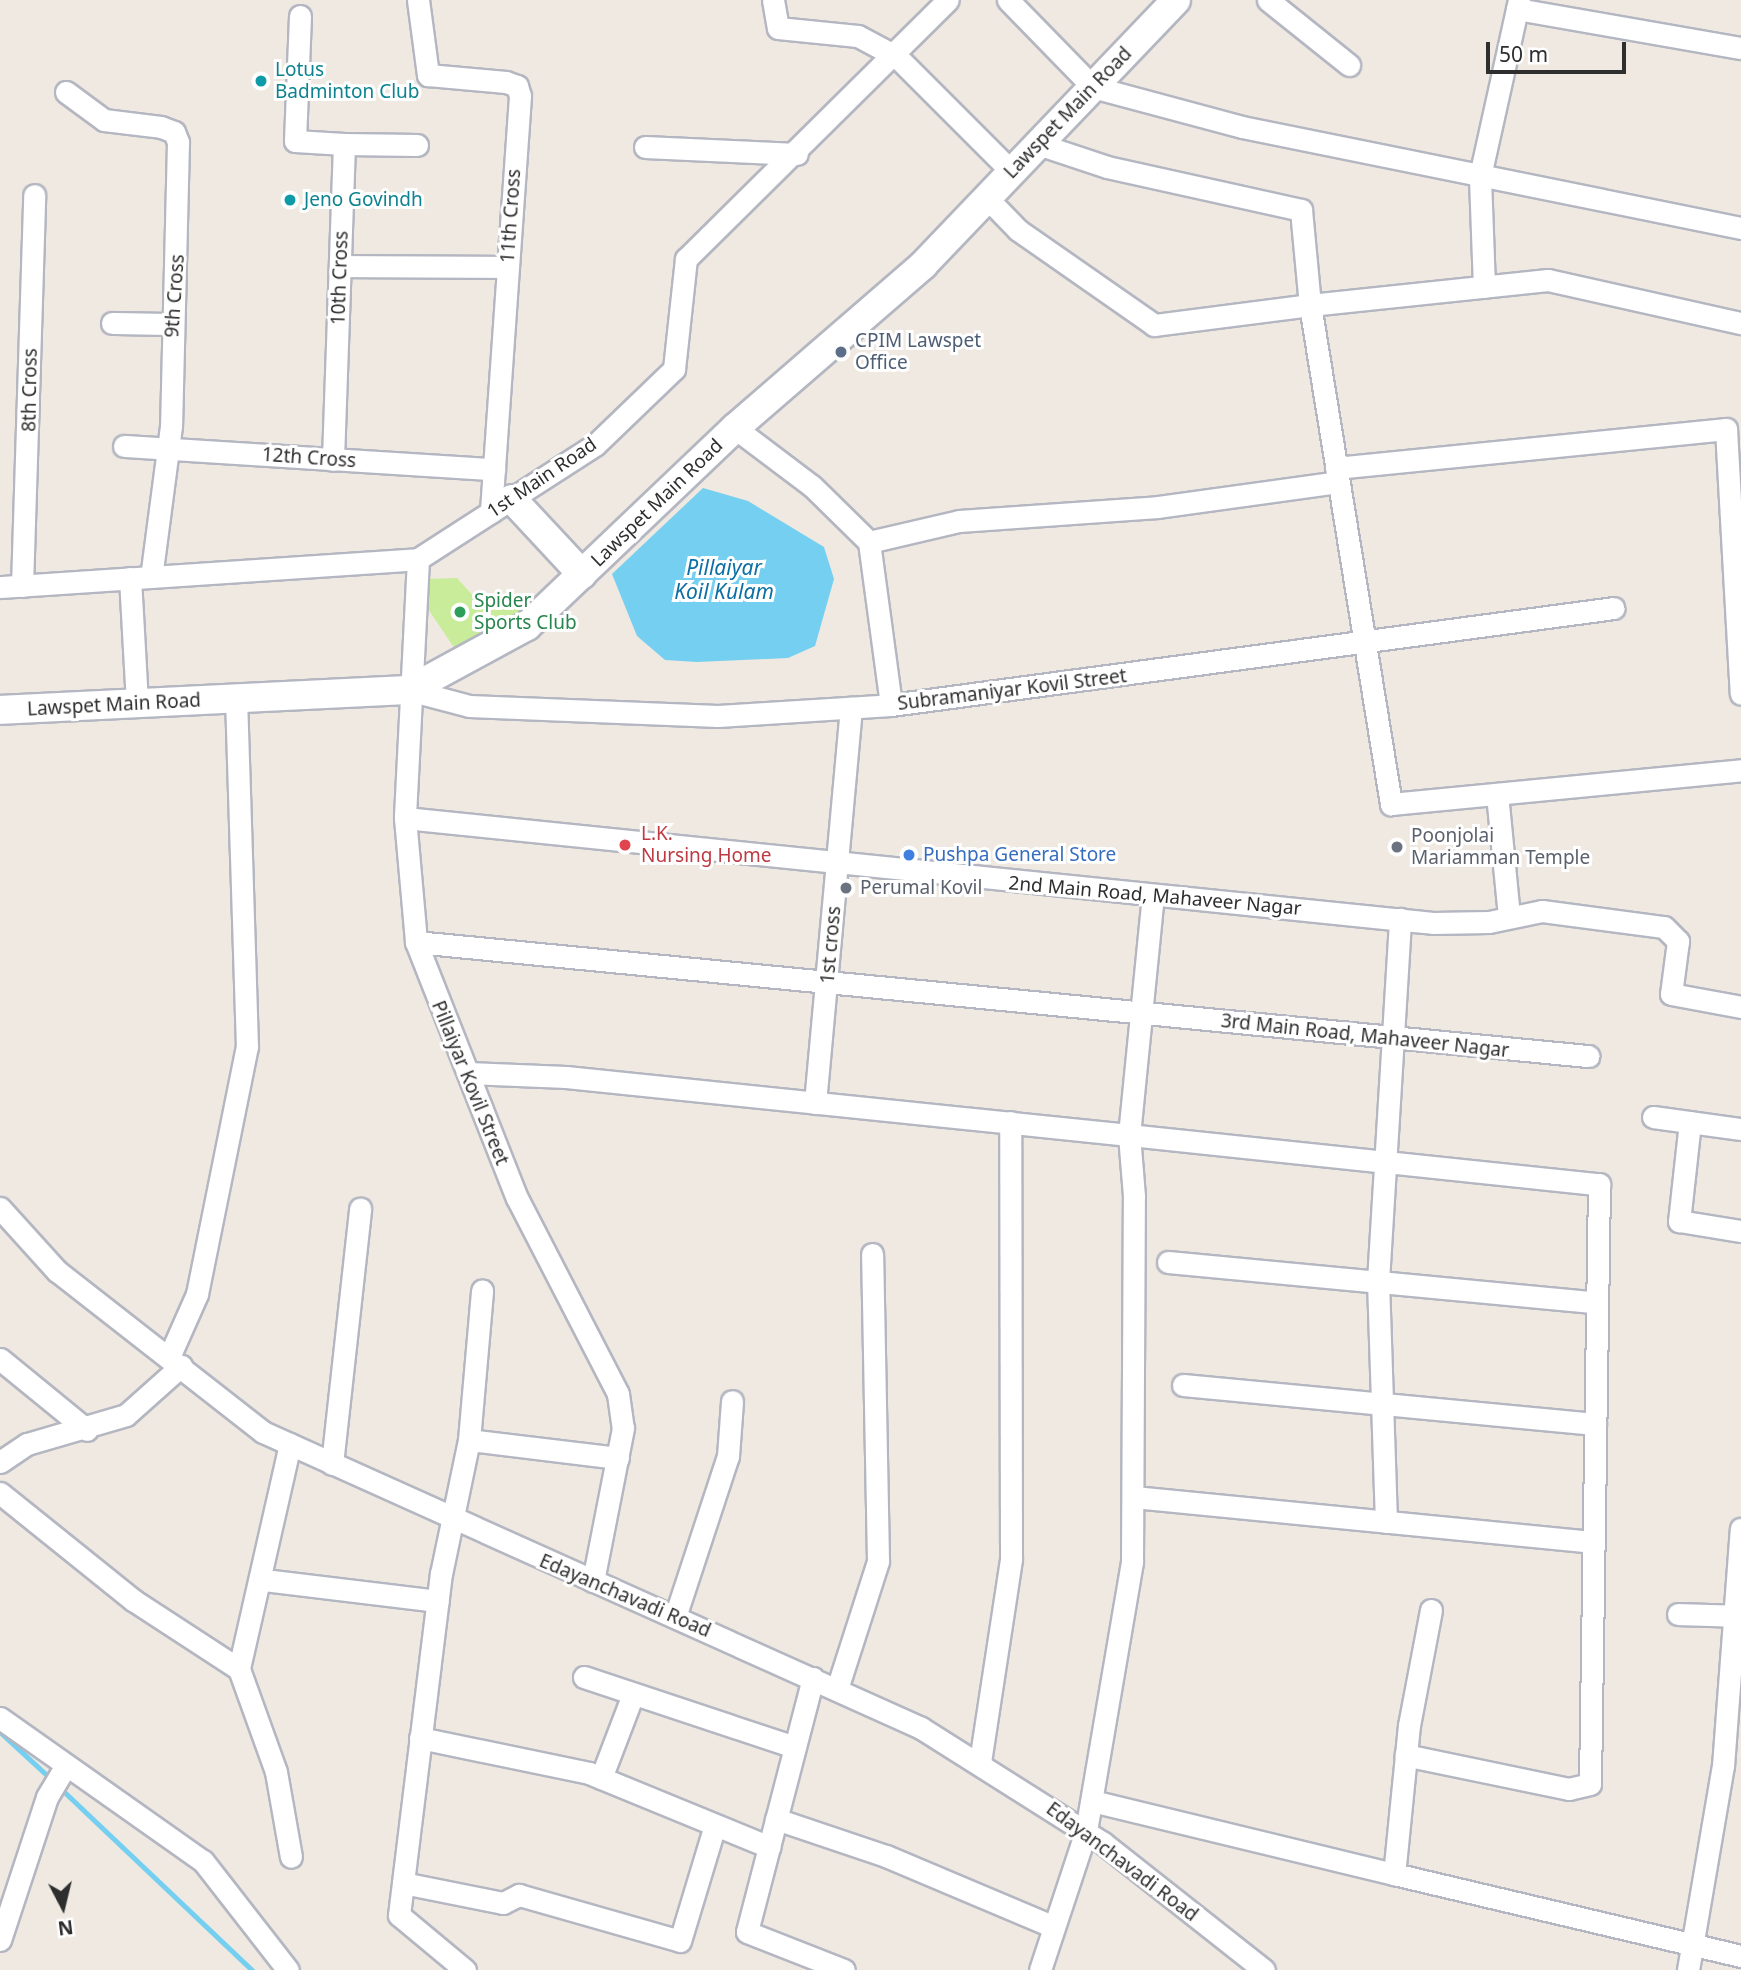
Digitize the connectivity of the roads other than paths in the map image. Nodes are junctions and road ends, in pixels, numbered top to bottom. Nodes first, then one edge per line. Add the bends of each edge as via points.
1 (418, 0) edge
2 (773, 0) edge
3 (948, 0) edge
4 (1008, 0) edge
5 (1175, 0) edge
6 (1268, 0) edge
7 (1518, 4) edge
8 (300, 16) dead end
9 (1741, 48) edge
10 (897, 57) junction
11 (1349, 65) dead end
12 (1093, 87) junction
13 (66, 92) dead end
14 (344, 144) junction
15 (1038, 144) junction
16 (418, 145) dead end
17 (645, 148) dead end
18 (797, 154) junction
19 (1012, 172) junction
20 (1480, 176) junction
21 (34, 195) dead end
22 (987, 198) junction
23 (1741, 228) edge
24 (340, 266) junction
25 (508, 267) junction
26 (1484, 286) junction
27 (1311, 305) junction
28 (112, 323) dead end
29 (1741, 323) edge
30 (171, 324) junction
31 (735, 428) junction
32 (1733, 428) edge
33 (124, 446) dead end
34 (168, 448) junction
35 (333, 460) junction
36 (494, 469) junction
37 (1337, 475) junction
38 (501, 505) junction
39 (869, 542) junction
40 (418, 559) junction
41 (582, 574) junction
42 (140, 578) junction
43 (22, 586) junction
44 (0, 587) edge
45 (1614, 608) dead end
46 (1366, 641) junction
47 (409, 690) junction
48 (1741, 695) edge
49 (236, 698) junction
50 (137, 704) junction
51 (891, 705) junction
52 (851, 708) junction
53 (0, 710) edge
54 (1741, 770) edge
55 (1497, 794) junction
56 (405, 818) junction
57 (838, 863) junction
58 (1153, 896) junction
59 (1400, 919) junction
60 (1499, 919) junction
61 (416, 942) junction
62 (827, 984) junction
63 (1741, 1007) edge
64 (1142, 1014) junction
65 (1389, 1041) junction
66 (1588, 1056) dead end
67 (468, 1073) junction
68 (815, 1104) junction
69 (1653, 1117) dead end
70 (1010, 1122) junction
71 (1690, 1122) junction
72 (1741, 1129) edge
73 (1129, 1135) junction
74 (1383, 1162) junction
75 (0, 1208) edge
76 (360, 1209) dead end
77 (1741, 1231) edge
78 (872, 1254) dead end
79 (1168, 1262) dead end
80 (1378, 1281) junction
81 (482, 1291) dead end
82 (1595, 1302) junction
83 (0, 1359) edge
84 (176, 1360) junction
85 (1183, 1385) dead end
86 (732, 1401) dead end
87 (1380, 1403) junction
88 (1595, 1424) junction
89 (87, 1430) junction
90 (469, 1440) junction
91 (290, 1444) junction
92 (618, 1458) junction
93 (0, 1462) edge
94 (332, 1464) junction
95 (0, 1493) edge
96 (1134, 1497) junction
97 (450, 1521) junction
98 (1386, 1521) junction
99 (1741, 1529) edge
100 (1592, 1542) junction
101 (264, 1580) junction
102 (593, 1581) junction
103 (438, 1601) junction
104 (1431, 1610) dead end
105 (1678, 1614) dead end
106 (1738, 1616) edge
107 (675, 1617) junction
108 (239, 1669) junction
109 (584, 1677) dead end
110 (813, 1678) junction
111 (837, 1689) junction
112 (634, 1694) junction
113 (0, 1718) edge
114 (419, 1738) junction
115 (795, 1747) junction
116 (1405, 1755) junction
117 (981, 1762) junction
118 (65, 1767) junction
119 (601, 1778) junction
120 (1091, 1801) junction
121 (776, 1819) junction
122 (715, 1825) junction
123 (1086, 1831) junction
124 (769, 1847) junction
125 (291, 1857) dead end
126 (1394, 1874) junction
127 (403, 1883) junction
128 (1052, 1926) junction
129 (0, 1940) edge
130 (1695, 1945) junction
131 (1741, 1956) edge
132 (288, 1970) edge
133 (465, 1970) edge
134 (844, 1970) edge
135 (1040, 1970) edge
136 (1264, 1970) edge
137 (1688, 1970) edge

1 - 25 street, 11th Cross via 429,75 517,86
2 - 10 street via 778,27 858,36
3 - 10 street, 1st Main Road
4 - 12 street
5 - 12 street, Lawspet Main Road
6 - 11 street
7 - 9 street
7 - 20 street
8 - 14 street via 295,141
10 - 18 street, 1st Main Road
10 - 19 street
12 - 15 street, Lawspet Main Road
12 - 20 street via 1242,127
13 - 30 street, 9th Cross via 104,120 173,132 179,228
14 - 16 street
14 - 24 street, 10th Cross
15 - 19 street, Lawspet Main Road
15 - 27 street via 1107,167 1301,210
17 - 18 street
18 - 38 street, 1st Main Road via 686,259 674,369 595,445
19 - 22 street, Lawspet Main Road
20 - 23 street
20 - 26 street
21 - 43 street, 8th Cross
22 - 27 street via 1018,230 1154,325
22 - 31 street, Lawspet Main Road via 923,265
24 - 25 street
24 - 35 street, 10th Cross
25 - 36 street, 11th Cross
26 - 27 street
26 - 29 street via 1548,280
27 - 37 street
28 - 30 street
30 - 34 street, 9th Cross
31 - 39 street via 812,486
31 - 41 street, Lawspet Main Road
32 - 37 street
32 - 48 street
33 - 34 street, 12th Cross
34 - 35 street, 12th Cross
34 - 42 street, 9th Cross
35 - 36 street, 12th Cross
36 - 38 street, 11th Cross
37 - 39 street via 1158,508 959,521
37 - 46 street
38 - 40 street, 1st Main Road
38 - 41 street
39 - 51 street
40 - 42 street, 1st Main Road
40 - 47 street, Pillaiyar Kovil Street
41 - 47 street, Lawspet Main Road via 527,626
42 - 43 street, 1st Main Road
42 - 50 street, 9th Cross
43 - 44 street, 1st Main Road
45 - 46 street, Subramaniyar Kovil Street
46 - 51 street, Subramaniyar Kovil Street
46 - 55 street via 1391,804
47 - 49 street, Lawspet Main Road
47 - 52 street, Subramaniyar Kovil Street via 469,706 718,716
47 - 56 street, Pillaiyar Kovil Street
49 - 50 street, Lawspet Main Road
49 - 84 street via 247,1047 197,1294
50 - 53 street, Lawspet Main Road
51 - 52 street, Subramaniyar Kovil Street
52 - 57 street, 1st cross
54 - 55 street
55 - 60 street
56 - 57 street, 2nd Main Road, Mahaveer Nagar
56 - 61 street, Pillaiyar Kovil Street
57 - 58 street, 2nd Main Road, Mahaveer Nagar
57 - 62 street, 1st cross
58 - 59 street, 2nd Main Road, Mahaveer Nagar
58 - 64 street
59 - 60 street, 2nd Main Road, Mahaveer Nagar
59 - 65 street via 1396,1027
60 - 63 street, 2nd Main Road, Mahaveer Nagar via 1542,911 1675,931 1671,994
61 - 62 street, 3rd Main Road, Mahaveer Nagar
61 - 67 street, Pillaiyar Kovil Street
62 - 64 street, 3rd Main Road, Mahaveer Nagar
62 - 68 street, 1st cross
64 - 65 street, 3rd Main Road, Mahaveer Nagar
64 - 73 street
65 - 66 street, 3rd Main Road, Mahaveer Nagar
65 - 74 street
67 - 68 street via 487,1069
67 - 92 street, Pillaiyar Kovil Street via 517,1198 618,1394
68 - 70 street
69 - 71 street
70 - 73 street
70 - 117 street via 1011,1559
71 - 72 street
71 - 77 street via 1679,1221
73 - 74 street
73 - 96 street
74 - 80 street
74 - 82 street via 1599,1184
75 - 84 street, Edayanchavadi Road via 57,1271
76 - 94 street
78 - 111 street via 878,1561
79 - 80 street
80 - 82 street
80 - 87 street
81 - 90 street
82 - 88 street
83 - 89 street
84 - 89 street via 126,1415
84 - 91 street, Edayanchavadi Road via 206,1392
85 - 87 street
86 - 107 street via 728,1456
87 - 88 street
87 - 98 street
88 - 100 street
89 - 93 street via 27,1444
90 - 92 street
90 - 97 street
91 - 94 street, Edayanchavadi Road
91 - 101 street
92 - 102 street, Pillaiyar Kovil Street
94 - 97 street, Edayanchavadi Road
95 - 108 street via 133,1600
96 - 98 street
96 - 120 street via 1126,1614
97 - 102 street, Edayanchavadi Road
97 - 103 street
98 - 100 street
99 - 106 street
100 - 116 street via 1590,1784 1569,1789
101 - 103 street
101 - 108 street
102 - 107 street, Edayanchavadi Road
103 - 114 street
104 - 116 street
105 - 106 street
106 - 130 street via 1723,1766
107 - 110 street, Edayanchavadi Road
108 - 125 street via 276,1772
109 - 112 street
110 - 111 street, Edayanchavadi Road
110 - 115 street
111 - 117 street, Edayanchavadi Road
112 - 115 street
112 - 119 street
113 - 118 street
114 - 119 street
114 - 127 street
115 - 121 street
116 - 126 street
117 - 123 street, Edayanchavadi Road
118 - 129 street via 47,1797
118 - 132 street via 202,1861
119 - 122 street
120 - 123 street
120 - 126 street
121 - 124 street
121 - 128 street via 886,1856
122 - 124 street
122 - 127 street via 680,1941 519,1895 503,1903
123 - 128 street
123 - 136 street, Edayanchavadi Road
124 - 134 street via 747,1932
126 - 130 street
127 - 133 street via 399,1915
128 - 135 street
130 - 131 street
130 - 137 street

